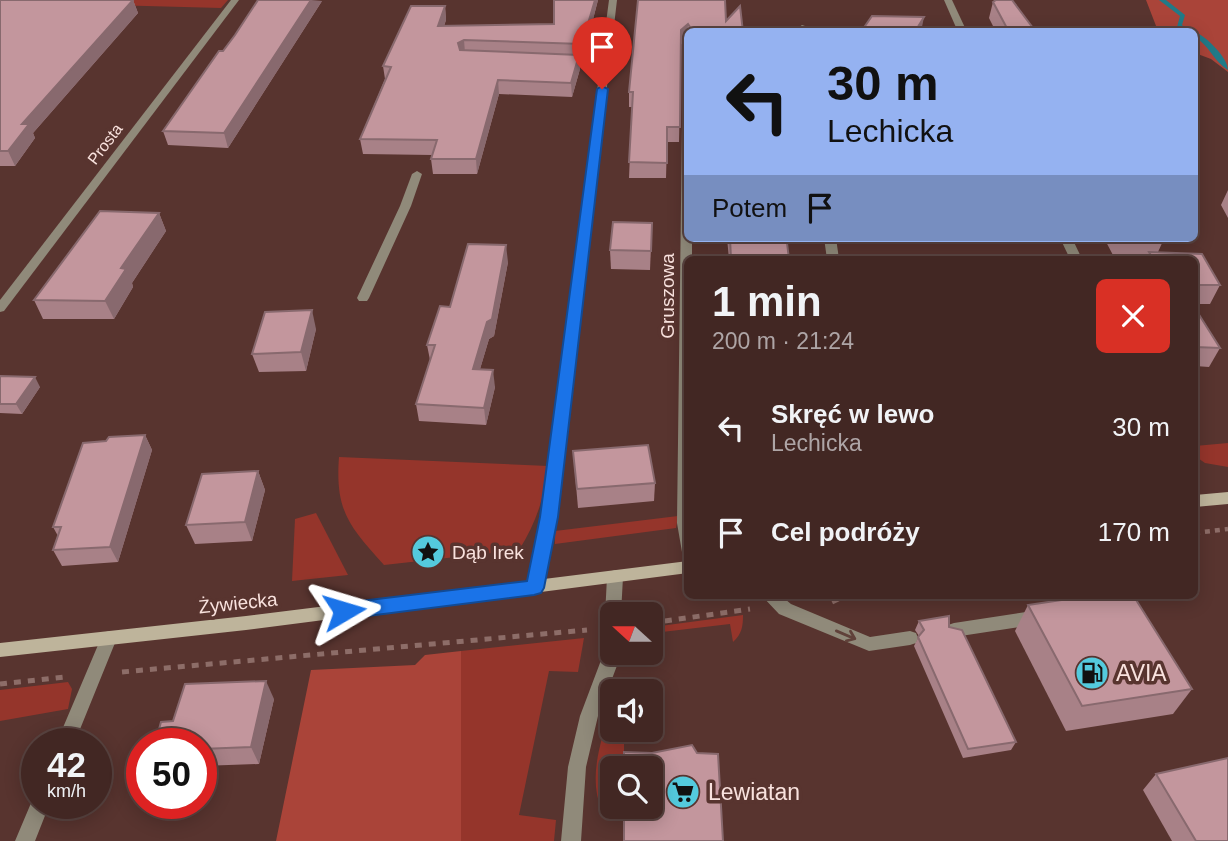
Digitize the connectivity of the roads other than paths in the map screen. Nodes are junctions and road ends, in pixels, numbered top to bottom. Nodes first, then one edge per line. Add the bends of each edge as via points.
1 (235, 0) edge
2 (613, 0) edge
3 (948, 0) edge
4 (962, 28) edge
5 (554, 62) edge
6 (605, 64) junction
7 (417, 174) dead end
8 (363, 298) dead end
9 (0, 308) edge
10 (1228, 498) edge
11 (1198, 501) edge
12 (684, 568) edge
13 (615, 577) junction
14 (534, 588) junction
15 (774, 599) edge
16 (614, 602) edge
17 (1061, 613) edge
18 (954, 631) edge
19 (109, 638) junction
20 (910, 638) dead end
21 (0, 650) edge
22 (608, 665) edge
23 (72, 728) edge
24 (34, 819) edge
25 (25, 841) edge
26 (571, 841) edge

1 - 9 street, Prosta
2 - 6 street
3 - 4 street
5 - 6 street
6 - 14 street via 549,517
7 - 8 street
10 - 11 main road
12 - 13 main road, Żywiecka
13 - 14 main road, Żywiecka
13 - 16 street
14 - 19 main road, Żywiecka
15 -> 20 street via 785,609 869,644
17 - 18 street
19 - 21 main road, Żywiecka
19 - 23 street
22 - 26 street via 576,766
24 - 25 street

